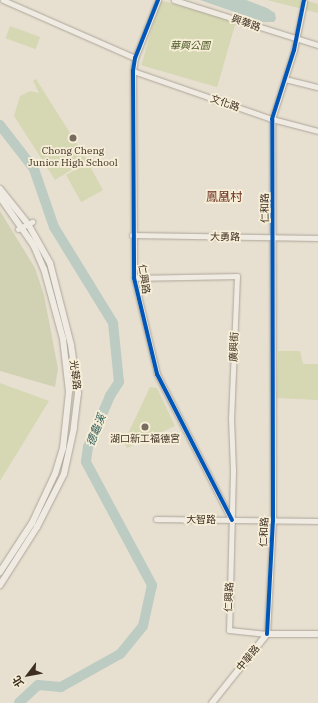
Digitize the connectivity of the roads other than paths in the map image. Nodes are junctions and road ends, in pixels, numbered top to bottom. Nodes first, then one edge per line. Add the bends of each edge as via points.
1 (3, 0) edge
2 (158, 0) edge
3 (174, 0) edge
4 (304, 2) dead end
5 (296, 40) junction
6 (318, 45) edge
7 (135, 58) junction
8 (133, 71) junction
9 (285, 79) junction
10 (318, 87) edge
11 (272, 119) junction
12 (318, 131) edge
13 (0, 188) edge
14 (0, 197) edge
15 (25, 226) junction
16 (132, 235) junction
17 (273, 238) junction
18 (318, 238) edge
19 (134, 278) junction
20 (156, 519) dead end
21 (232, 520) junction
22 (273, 521) junction
23 (318, 522) edge
24 (0, 572) edge
25 (0, 585) edge
26 (267, 634) junction
27 (318, 634) edge
28 (212, 703) edge

1 - 7 street
2 - 7 street, 仁興路
3 - 5 street, 興華路
4 - 5 street, 仁和路
5 - 6 street, 興華路
5 - 9 street, 仁和路
7 - 8 street, 仁興路
8 - 11 street, 文化路
8 - 16 street, 仁興路
9 - 10 street
9 - 11 street, 仁和路
11 - 12 street, 文化路
11 - 17 street, 仁和路
13 - 15 street, 光華路
14 - 15 street, 光華路
15 - 24 street, 光華路 via 44,269 63,339 69,392 63,448 55,474 45,490 32,523
15 - 25 street, 光華路 via 50,263 71,345 78,393 74,428 64,474 37,527
16 - 17 street, 大勇路
16 - 19 street, 仁興路
17 - 18 street, 大勇路
17 - 22 street, 仁和路
19 - 21 street, 仁興路 via 157,374
19 - 21 street, 廣興街 via 237,276 231,418
20 - 21 street, 大智路
21 - 22 street, 大智路
21 - 26 street, 仁興路 via 229,630
22 - 23 street, 大智路
22 - 26 street, 仁和路
26 - 27 street
26 - 28 street, 中華路

